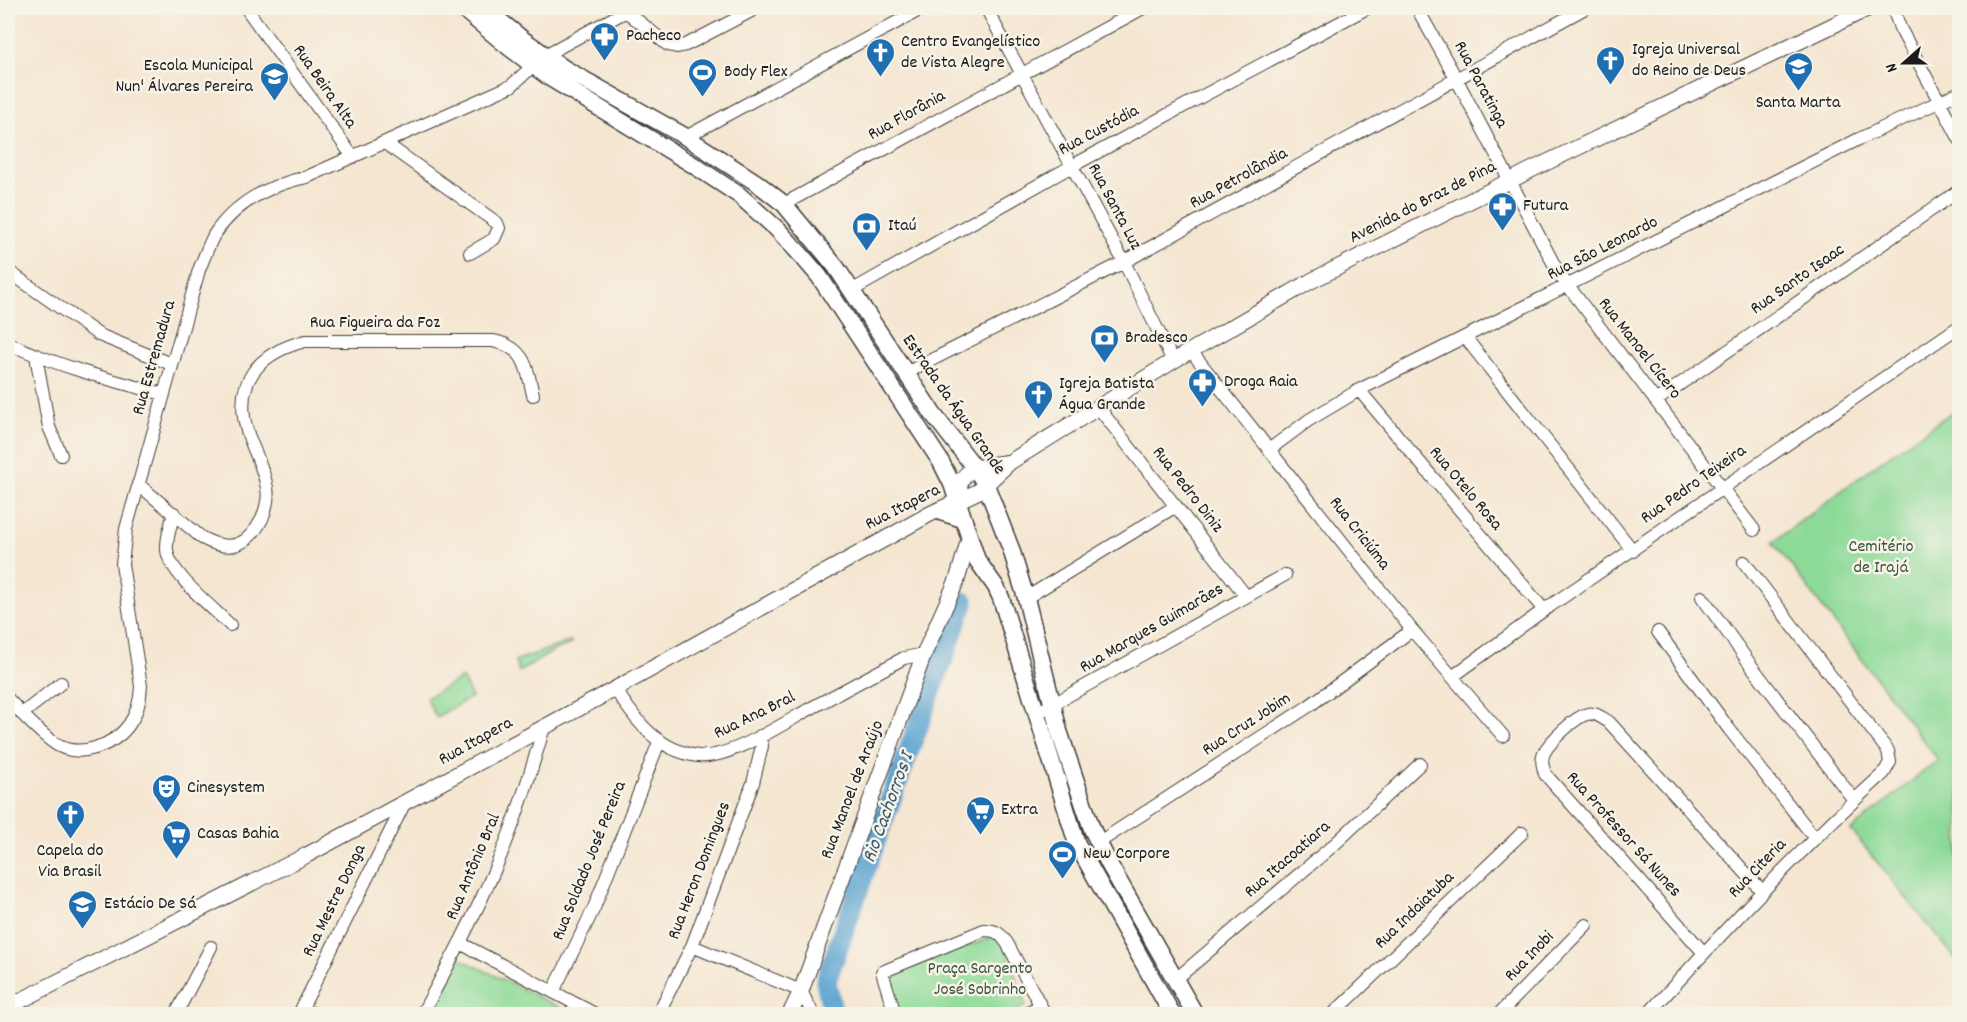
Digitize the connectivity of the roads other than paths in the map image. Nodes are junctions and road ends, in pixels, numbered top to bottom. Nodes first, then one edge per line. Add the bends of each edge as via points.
1 (246, 8) edge
2 (462, 8) edge
3 (484, 8) edge
4 (757, 8) edge
5 (923, 8) edge
6 (986, 8) edge
7 (1143, 8) edge
8 (1367, 8) edge
9 (1417, 8) edge
10 (1585, 8) edge
11 (1869, 8) edge
12 (1893, 8) edge
13 (626, 9) edge
14 (540, 61) junction
15 (1022, 73) junction
16 (1457, 80) junction
17 (1959, 92) edge
18 (1938, 102) junction
19 (686, 137) junction
20 (1959, 140) edge
21 (385, 143) junction
22 (353, 157) junction
23 (1072, 166) junction
24 (1509, 181) junction
25 (1959, 190) edge
26 (784, 204) junction
27 (470, 253) dead end
28 (1124, 262) junction
29 (8, 271) edge
30 (1568, 287) junction
31 (851, 291) junction
32 (1959, 326) edge
33 (1465, 338) junction
34 (8, 343) edge
35 (1191, 351) junction
36 (36, 356) junction
37 (1173, 361) junction
38 (171, 364) junction
39 (906, 373) junction
40 (1359, 390) junction
41 (163, 394) junction
42 (533, 395) dead end
43 (1657, 400) junction
44 (1098, 407) junction
45 (1270, 449) junction
46 (61, 455) dead end
47 (1010, 462) junction
48 (975, 468) junction
49 (138, 484) junction
50 (986, 485) junction
51 (1722, 488) junction
52 (958, 502) junction
53 (1176, 506) junction
54 (938, 510) junction
55 (174, 513) junction
56 (962, 519) junction
57 (1754, 530) dead end
58 (969, 539) junction
59 (1011, 549) junction
60 (1633, 551) junction
61 (1744, 562) dead end
62 (984, 571) junction
63 (1285, 575) dead end
64 (957, 580) junction
65 (1246, 596) junction
66 (1702, 597) dead end
67 (1026, 598) junction
68 (1544, 610) junction
69 (230, 625) dead end
70 (1412, 630) junction
71 (1658, 632) dead end
72 (924, 654) junction
73 (1452, 677) junction
74 (61, 683) dead end
75 (615, 689) junction
76 (8, 699) edge
77 (1053, 705) junction
78 (22, 714) junction
79 (1036, 714) junction
80 (544, 727) junction
81 (760, 736) junction
82 (1503, 736) dead end
83 (659, 742) junction
84 (1420, 764) dead end
85 (1063, 772) junction
86 (1854, 800) junction
87 (404, 804) junction
88 (1522, 832) dead end
89 (1814, 837) junction
90 (1098, 843) junction
91 (1762, 891) junction
92 (1587, 925) dead end
93 (460, 943) junction
94 (692, 946) junction
95 (211, 947) dead end
96 (1704, 953) junction
97 (1176, 979) junction
98 (801, 991) junction
99 (553, 992) junction
100 (8, 1007) edge
101 (1042, 1010) edge
102 (301, 1012) edge
103 (176, 1014) edge
104 (314, 1014) edge
105 (423, 1014) edge
106 (596, 1014) edge
107 (658, 1014) edge
108 (790, 1014) edge
109 (813, 1014) edge
110 (895, 1014) edge
111 (1024, 1014) edge
112 (1172, 1014) edge
113 (1195, 1014) edge
114 (1334, 1014) edge
115 (1499, 1014) edge
116 (1648, 1014) edge

1 - 22 street, Rua Beira Alta
2 - 14 main road, Estrada da Água Grande
3 - 14 main road, Estrada da Água Grande
4 - 13 street via 677,47 668,45
5 - 19 street
6 - 15 street, Rua Santa Luz
7 - 15 street, Rua Florânia
8 - 23 street, Rua Custódia
9 - 16 street, Rua Paratinga
10 - 16 street, Rua Petrolândia
11 - 24 street, Avenida do Braz de Pina
12 - 18 street
13 - 14 street, Rua Estremadura
14 - 19 main road, Estrada da Água Grande via 575,75
14 - 21 street, Rua Estremadura via 506,89
14 - 52 main road, Estrada da Água Grande via 747,201 778,230 825,285 940,462
15 - 23 street, Rua Santa Luz
15 - 26 street, Rua Florânia
16 - 24 street, Rua Paratinga
16 - 28 street, Rua Petrolândia
17 - 18 street, Rua São Leonardo
18 - 20 street
18 - 30 street, Rua São Leonardo
19 - 26 main road, Estrada da Água Grande
21 - 22 street, Rua Estremadura
21 - 27 street via 497,223 494,239
22 - 38 street, Rua Estremadura via 307,177 281,183 242,205 227,219 213,237 199,270
23 - 28 street, Rua Santa Luz
23 - 31 street, Rua Custódia
24 - 30 street, Rua Manoel Cícero
24 - 35 street, Avenida do Braz de Pina via 1311,281
25 - 43 street, Rua Santo Isaac
26 - 31 main road, Estrada da Água Grande
28 - 37 street, Rua Santa Luz
28 - 39 street, Rua Petrolândia
29 - 38 street via 99,335
30 - 33 street, Rua São Leonardo
30 - 43 street, Rua Manoel Cícero
31 - 39 main road, Estrada da Água Grande
32 - 51 street, Rua Pedro Teixeira
33 - 40 street, Rua São Leonardo
33 - 60 street
34 - 36 street
35 - 37 street, Avenida do Braz de Pina
35 - 45 street, Rua Criciúma
36 - 41 street
36 - 46 street via 49,427
37 - 44 street, Avenida do Braz de Pina
38 - 41 street, Rua Estremadura
39 - 48 main road, Estrada da Água Grande
40 - 45 street, Rua São Leonardo
40 - 68 street, Rua Otelo Rosa
41 - 49 street, Rua Estremadura
42 - 55 street, Rua Figueira da Foz via 527,368 518,351 493,340 305,340 286,346 261,362 244,390 242,410 268,491 266,510 255,533 243,543 214,544
43 - 51 street, Rua Manoel Cícero
44 - 47 street, Avenida do Braz de Pina
44 - 53 street, Rua Pedro Diniz
45 - 70 street, Rua Criciúma
47 - 48 street, Avenida do Braz de Pina
47 - 50 street, Avenida do Braz de Pina
48 - 50 main road, Estrada da Água Grande
48 - 52 street via 962,479
49 - 55 street, Rua Figueira da Foz
49 - 78 street, Rua Estremadura via 122,564 141,686 141,701 132,721 111,743 73,752 57,745
50 - 52 street, Avenida do Braz de Pina
50 - 59 main road, Estrada da Água Grande
51 - 57 street, Rua Manoel Cícero
51 - 60 street, Rua Pedro Teixeira
52 - 54 street, Rua Itapera
52 - 56 main road, Estrada da Água Grande
53 - 65 street, Rua Pedro Diniz
53 - 67 street
54 - 56 main road
54 - 75 street, Rua Itapera
55 - 69 street via 167,551 171,565
56 - 58 main road, Estrada da Água Grande
58 - 62 main road, Estrada da Água Grande
58 - 64 street, Rua Manoel de Araújo
59 - 62 main road via 1002,562
59 - 67 main road, Estrada da Água Grande
60 - 68 street, Rua Pedro Teixeira
61 - 86 street, Rua Citeria via 1888,751 1888,767
62 - 64 street
62 - 79 main road, Estrada da Água Grande via 999,591
63 - 65 street, Rua Marques Guimarães
64 - 72 street, Rua Manoel de Araújo
65 - 77 street, Rua Marques Guimarães
66 - 86 street
67 - 77 main road, Estrada da Água Grande
68 - 73 street, Rua Pedro Teixeira
70 - 73 street, Rua Criciúma
70 - 90 street, Rua Cruz Jobim via 1309,706
71 - 89 street
72 - 81 street, Rua Ana Bral via 904,658
72 - 98 street, Rua Manoel de Araújo
73 - 82 street, Rua Criciúma
74 - 78 street
75 - 80 street, Rua Itapera
75 - 83 street, Rua Ana Bral via 636,720
76 - 78 street, Rua Estremadura
77 - 79 street, Rua Marques Guimarães
77 - 85 main road, Estrada da Água Grande
79 - 85 main road, Estrada da Água Grande
80 - 87 street, Rua Itapera
80 - 93 street, Rua Antônio Bral via 498,862
81 - 83 street, Rua Ana Bral via 709,756 689,754
81 - 94 street, Rua Heron Domingues via 762,746 753,783
83 - 99 street, Rua Soldado José Pereira via 594,908
84 - 97 street, Rua Itacoatiara via 1336,843
85 - 90 main road, Estrada da Água Grande
85 - 112 main road, Estrada da Água Grande via 1069,822 1081,851
86 - 89 street, Rua Citeria
87 - 100 street, Rua Itapera
87 - 102 street, Rua Mestre Donga
88 - 114 street, Rua Indaiatuba
89 - 91 street, Rua Citeria
90 - 97 main road, Estrada da Água Grande
91 - 96 street, Rua Citeria
91 - 96 street, Rua Professor Sá Nunes via 1609,722 1596,714 1587,714 1561,732 1544,752 1545,774
92 - 115 street, Rua Inobi
93 - 99 street
93 - 105 street, Rua Antônio Bral
94 - 98 street
94 - 107 street, Rua Heron Domingues
95 - 103 street
96 - 116 street, Rua Citeria
97 - 113 main road, Estrada da Água Grande
98 - 108 street, Rua Manoel de Araújo
98 - 109 street
99 - 106 street
101 - 110 street via 1001,934 984,930 882,972
101 - 111 street
102 - 104 street

